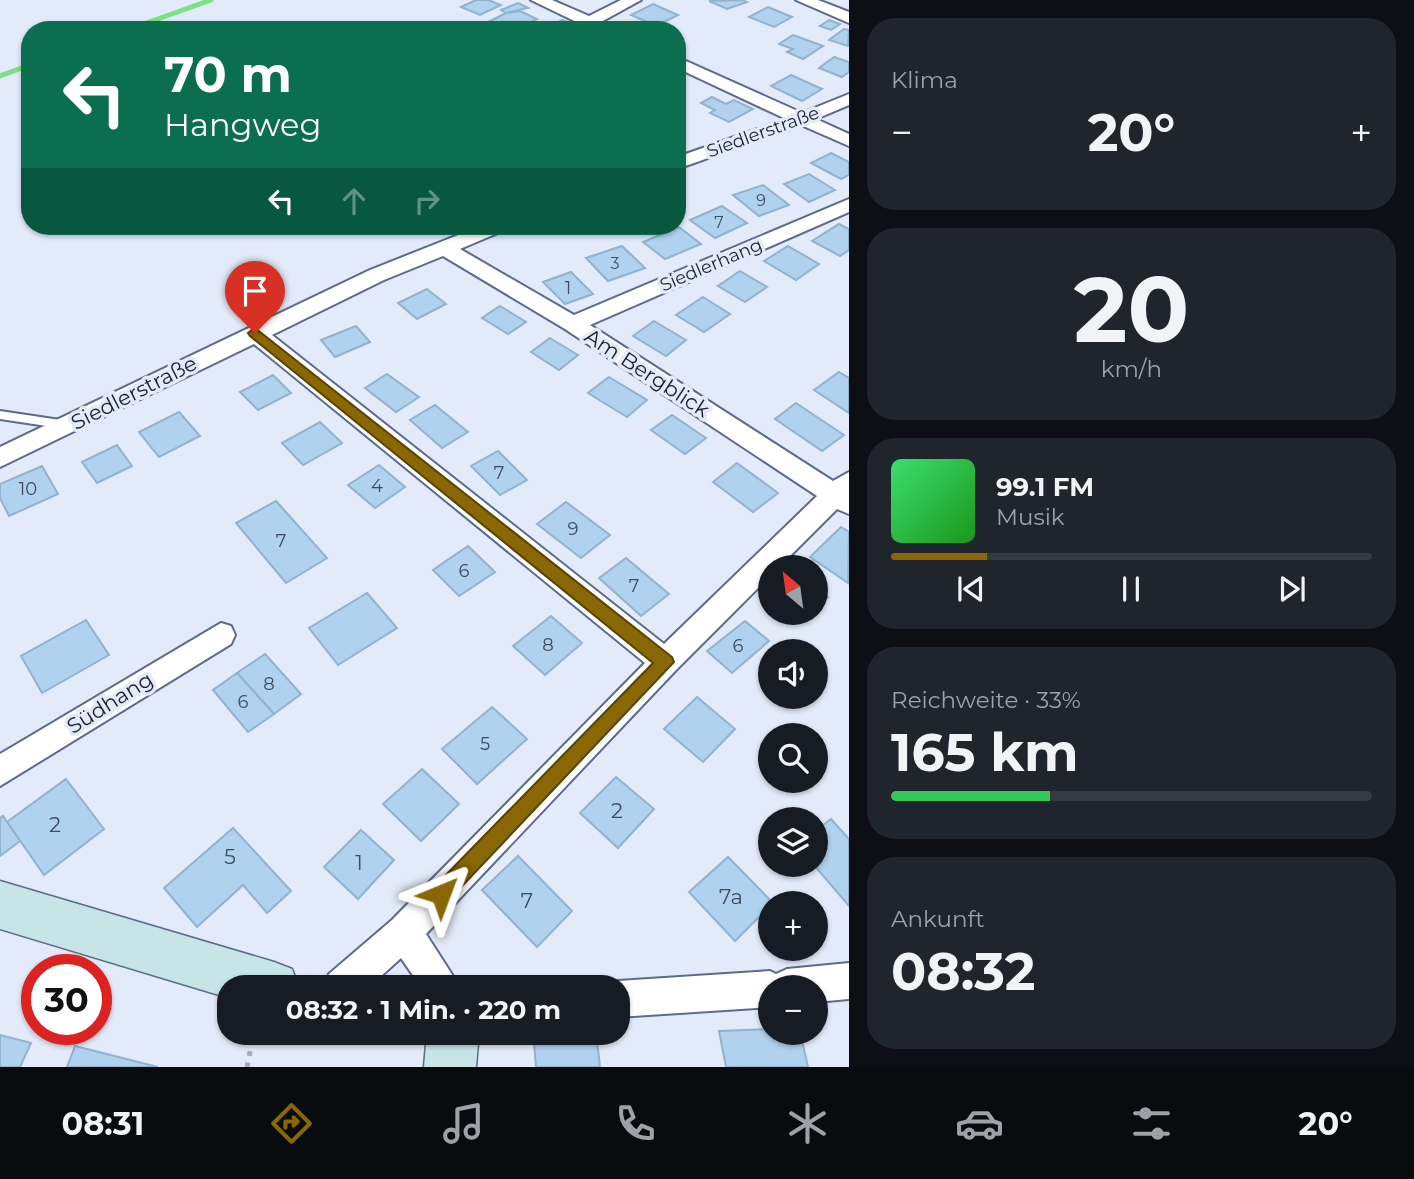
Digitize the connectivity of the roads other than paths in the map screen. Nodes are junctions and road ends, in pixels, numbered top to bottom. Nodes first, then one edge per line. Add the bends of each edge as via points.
1 (539, 0) edge
2 (633, 0) edge
3 (804, 0) edge
4 (849, 18) edge
5 (588, 21) edge
6 (592, 21) edge
7 (686, 66) edge
8 (849, 99) edge
9 (802, 119) junction
10 (849, 141) edge
11 (686, 160) edge
12 (849, 205) edge
13 (474, 235) edge
14 (443, 247) junction
15 (573, 324) junction
16 (255, 333) junction
17 (0, 415) edge
18 (70, 425) junction
19 (0, 458) edge
20 (844, 494) edge
21 (221, 635) dead end
22 (665, 662) junction
23 (0, 771) edge
24 (0, 905) edge
25 (404, 932) junction
26 (234, 975) edge
27 (356, 975) edge
28 (434, 975) edge
29 (849, 981) edge
30 (828, 983) edge
31 (758, 990) edge
32 (630, 998) edge
33 (452, 1045) edge
34 (450, 1067) edge

1 - 5 street
2 - 6 street
3 - 4 street
7 - 9 street
8 - 9 street, Siedlerstraße
9 - 10 street
9 - 11 street, Siedlerstraße
12 - 15 street, Siedlerhang
13 - 14 street, Siedlerstraße
14 - 15 street, Am Bergblick
14 - 16 street, Siedlerstraße
15 - 20 street, Am Bergblick
16 - 18 street, Siedlerstraße
16 - 22 street
17 - 18 lane
18 - 19 street, Siedlerstraße
20 - 22 street
21 - 23 street, Südhang
22 - 25 street
24 - 26 street
25 - 27 street
25 - 28 street
29 - 30 street
31 - 32 street
33 - 34 street

